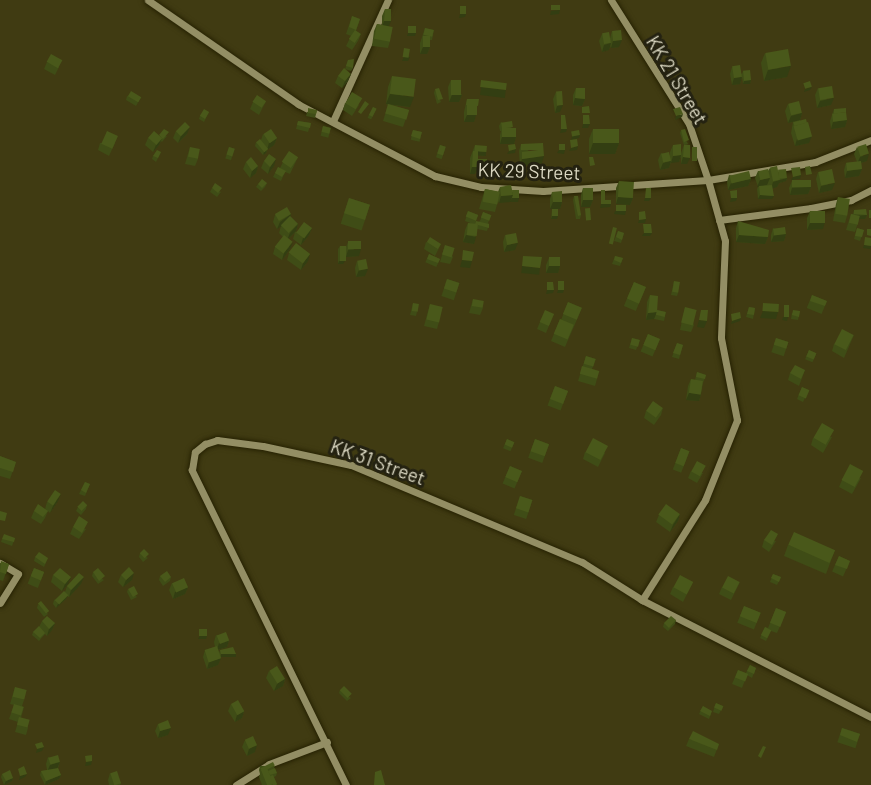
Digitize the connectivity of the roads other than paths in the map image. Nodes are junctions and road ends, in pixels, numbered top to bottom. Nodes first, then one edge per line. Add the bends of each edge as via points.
1 (148, 0) edge
2 (388, 0) edge
3 (611, 0) edge
4 (333, 121) junction
5 (871, 140) edge
6 (708, 180) junction
7 (871, 190) edge
8 (719, 220) junction
9 (0, 563) edge
10 (642, 600) junction
11 (0, 603) edge
12 (871, 717) edge
13 (327, 742) junction
14 (236, 785) edge
15 (346, 785) edge

1 - 4 street, KK 29 Street via 237,64
2 - 4 street
3 - 6 street, KK 21 Street via 689,124
4 - 6 street, KK 29 Street via 435,176 481,187 543,191
5 - 6 street, KK 29 Street via 815,162
6 - 8 street, KK 21 Street
7 - 8 street via 811,208
8 - 10 street, KK 21 Street via 727,272 721,338 737,420 705,500
9 - 11 street via 19,574
10 - 12 street, KK 31 Street
10 - 13 street, KK 31 Street via 582,562 351,465 263,446 217,440 205,444 195,452 192,470
13 - 14 street via 269,764
13 - 15 street, KK 31 Street

